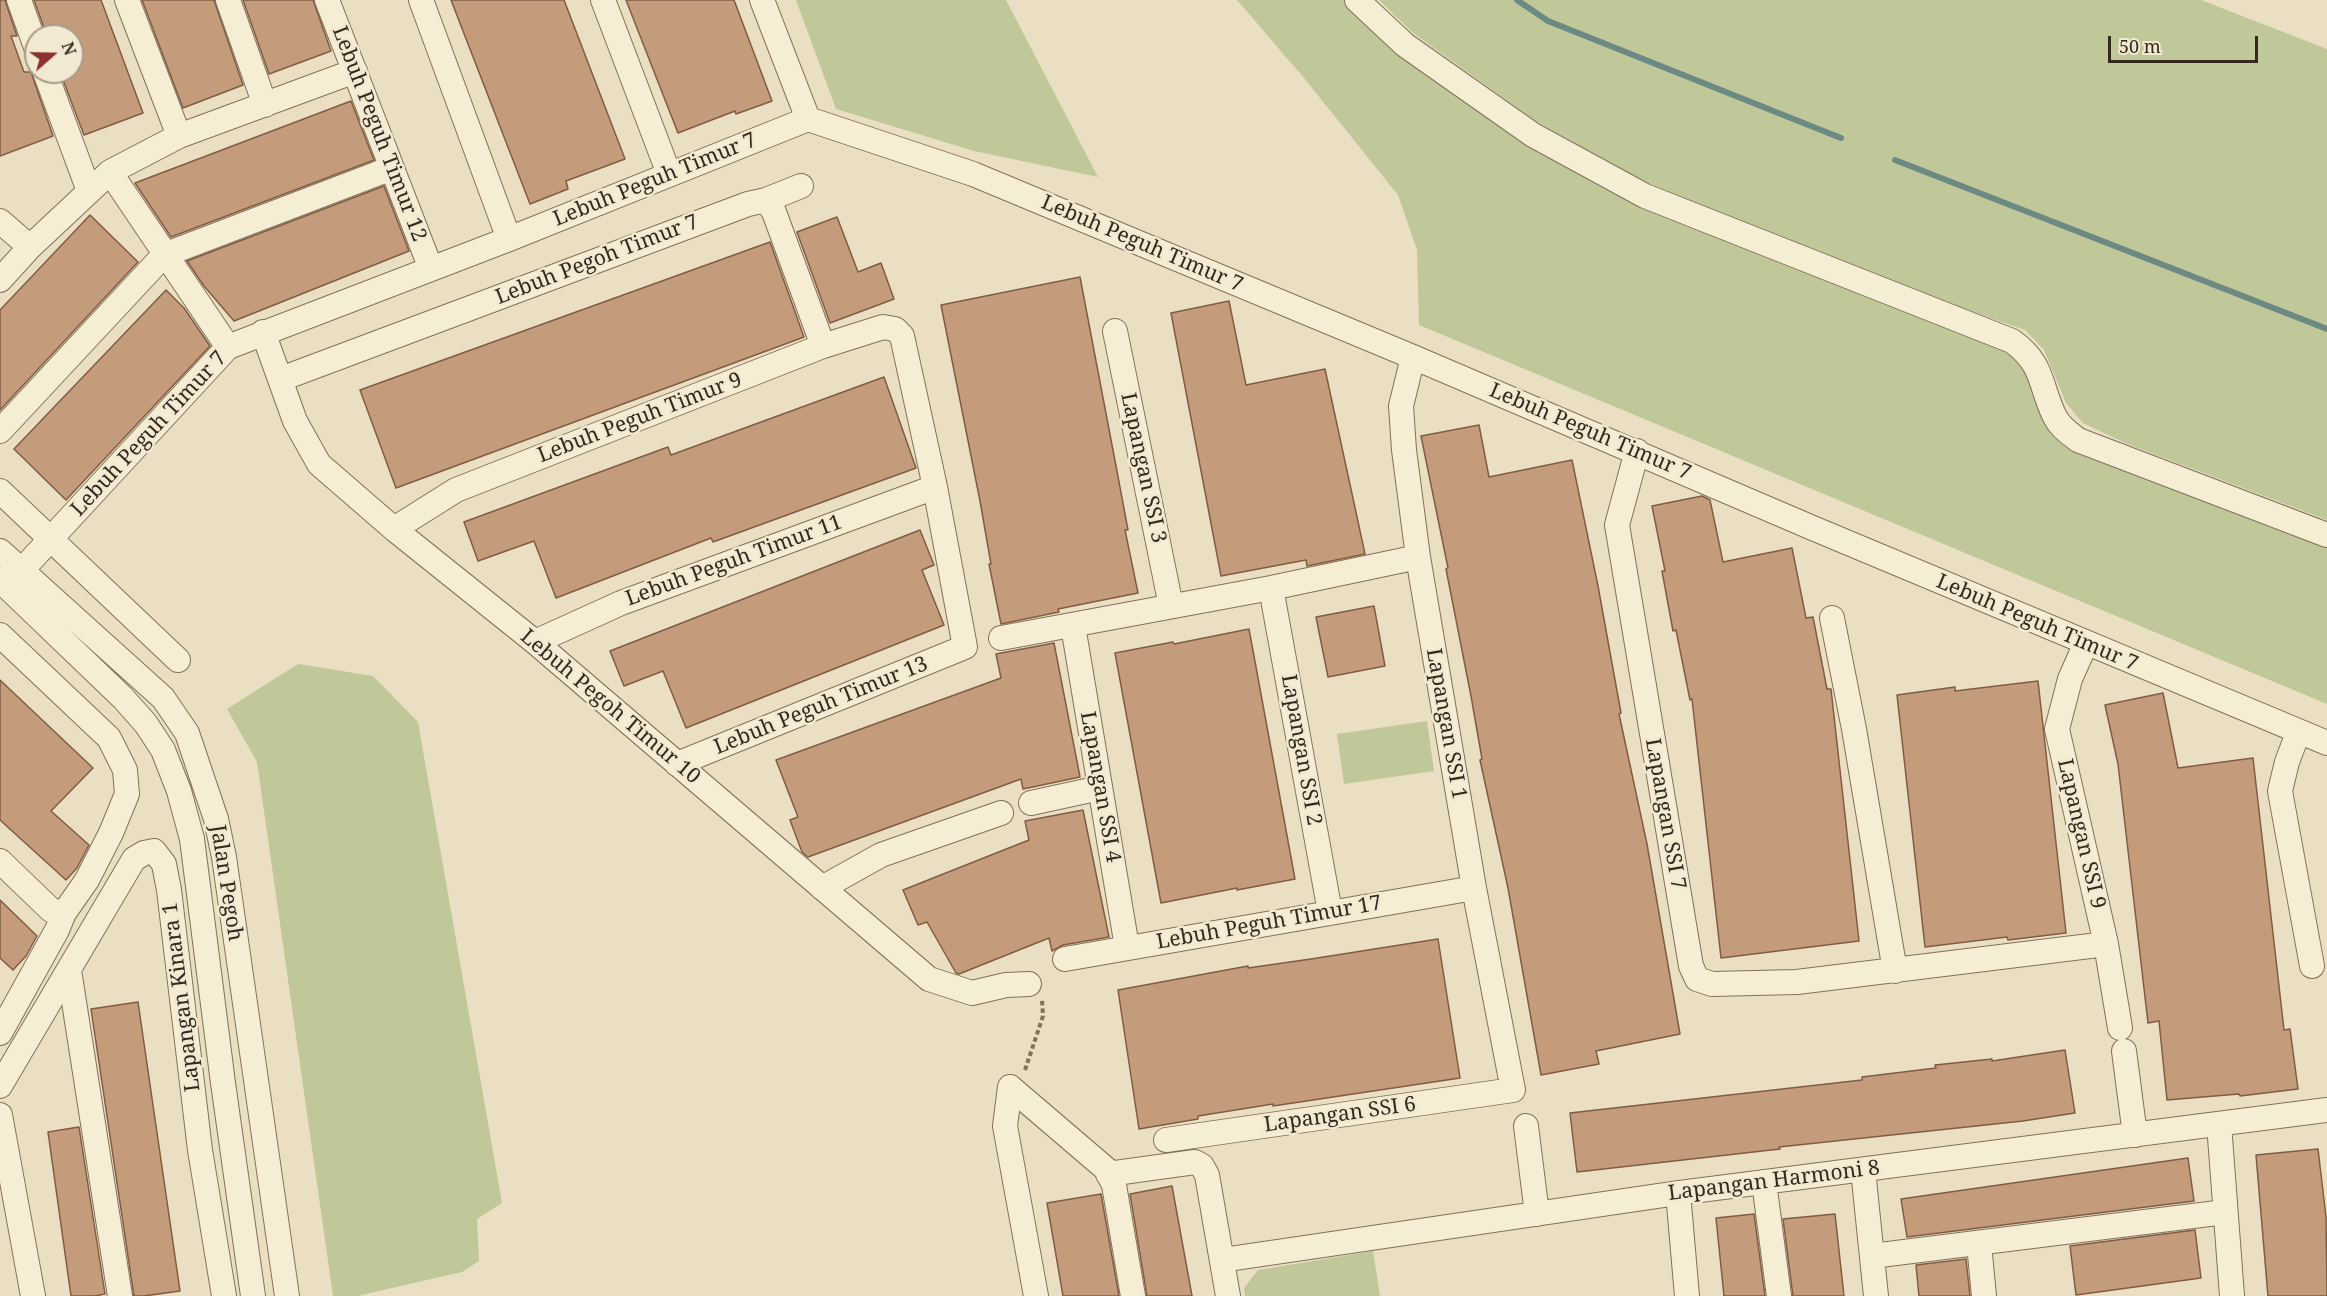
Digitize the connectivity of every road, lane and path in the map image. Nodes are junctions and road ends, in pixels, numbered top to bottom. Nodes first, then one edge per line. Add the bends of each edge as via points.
1 (19, 0) edge
2 (127, 0) edge
3 (228, 0) edge
4 (327, 0) edge
5 (421, 0) edge
6 (603, 0) edge
7 (762, 0) edge
8 (1358, 0) edge
9 (28, 24) edge
10 (355, 71) junction
11 (49, 84) edge
12 (265, 105) junction
13 (808, 118) junction
14 (179, 136) junction
15 (392, 168) junction
16 (110, 172) junction
17 (669, 174) junction
18 (801, 186) dead end
19 (89, 191) junction
20 (766, 200) junction
21 (0, 221) edge
22 (509, 239) junction
23 (30, 247) junction
24 (164, 255) junction
25 (431, 269) junction
26 (0, 280) edge
27 (1115, 331) dead end
28 (263, 332) junction
29 (823, 346) junction
30 (228, 347) junction
31 (1413, 357) junction
32 (281, 379) junction
33 (0, 431) edge
34 (1636, 451) junction
35 (935, 487) junction
36 (0, 491) edge
37 (394, 530) junction
38 (2327, 535) edge
39 (51, 541) junction
40 (0, 551) edge
41 (1418, 556) junction
42 (7, 572) edge
43 (1271, 588) junction
44 (1171, 606) junction
45 (1832, 618) dead end
46 (1073, 626) junction
47 (0, 634) edge
48 (1001, 639) dead end
49 (535, 642) junction
50 (2086, 643) junction
51 (178, 660) dead end
52 (2298, 733) junction
53 (2327, 743) edge
54 (677, 764) junction
55 (1100, 788) junction
56 (1031, 802) dead end
57 (1001, 813) dead end
58 (0, 861) edge
59 (822, 888) junction
60 (1474, 888) junction
61 (1330, 912) junction
62 (64, 913) junction
63 (2106, 944) junction
64 (1127, 947) junction
65 (1065, 959) dead end
66 (2312, 966) dead end
67 (69, 970) junction
68 (1895, 970) junction
69 (1029, 984) joint
70 (0, 1033) edge
71 (1018, 1079) junction
72 (0, 1086) edge
73 (1513, 1090) joint
74 (2327, 1110) edge
75 (0, 1115) edge
76 (2219, 1124) junction
77 (1526, 1126) dead end
78 (2135, 1135) junction
79 (1166, 1140) dead end
80 (1863, 1170) junction
81 (1108, 1174) junction
82 (1764, 1182) junction
83 (1678, 1193) junction
84 (2225, 1212) junction
85 (1537, 1214) junction
86 (1979, 1244) junction
87 (1872, 1256) junction
88 (1222, 1260) junction
89 (33, 1296) edge
90 (120, 1296) edge
91 (224, 1296) edge
92 (253, 1296) edge
93 (286, 1296) edge
94 (1036, 1296) edge
95 (1133, 1296) edge
96 (1228, 1296) edge
97 (1687, 1296) edge
98 (1779, 1296) edge
99 (1876, 1296) edge
100 (1984, 1296) edge
101 (2232, 1296) edge

1 - 9 street
2 - 14 street
3 - 12 street
4 - 10 street, Lebuh Peguh Timur 12
5 - 22 street
6 - 17 street
7 - 13 street
8 - 38 street via 1405,45 1533,135 1645,196 2012,341 2037,368 2055,417 2078,440
10 - 12 street
10 - 15 street, Lebuh Peguh Timur 12
11 - 19 street
12 - 14 street
13 - 17 street, Lebuh Peguh Timur 7
13 - 31 street, Lebuh Peguh Timur 7 via 973,174
14 - 16 street
15 - 24 street
15 - 25 street, Lebuh Peguh Timur 12
16 - 19 street
16 - 24 street
17 - 22 street, Lebuh Peguh Timur 7
18 - 20 street, Lebuh Pegoh Timur 7
19 - 23 street
20 - 29 street via 774,212
20 - 32 street, Lebuh Pegoh Timur 7
21 - 23 street
22 - 25 street, Lebuh Peguh Timur 7
23 - 26 street
24 - 30 street
24 - 33 street
25 - 28 street, Lebuh Peguh Timur 7
27 - 44 street, Lapangan SSI 3
28 - 30 street, Lebuh Peguh Timur 7
28 - 32 street, Lebuh Pegoh Timur 10
29 - 35 street, Lebuh Peguh Timur 9 via 883,327 895,328 902,336
29 - 37 street, Lebuh Peguh Timur 9 via 456,490
30 - 39 street, Lebuh Peguh Timur 7
31 - 34 street, Lebuh Peguh Timur 7
31 - 41 street, Lapangan SSI 1 via 1401,406
32 - 37 street, Lebuh Pegoh Timur 10 via 295,422 319,464
34 - 50 street, Lebuh Peguh Timur 7
34 - 68 street, Lapangan SSI 7 via 1617,525 1691,966 1697,979 1712,984 1797,982
35 - 49 street, Lebuh Peguh Timur 11 via 621,603
35 - 54 street, Lebuh Peguh Timur 13 via 965,647
36 - 39 street
37 - 49 street, Lebuh Pegoh Timur 10
39 - 42 street, Lebuh Peguh Timur 7
39 - 51 street
40 - 42 street, Jalan Pegoh
41 - 43 street
41 - 60 street, Lapangan SSI 1
42 - 92 street via 47,623 146,724 163,750 178,791 192,839
42 - 93 street, Jalan Pegoh via 163,698 187,733 199,763 224,857
43 - 44 street
43 - 61 street, Lapangan SSI 2
44 - 46 street
45 - 68 street
46 - 48 street
46 - 55 street, Lapangan SSI 4
47 - 62 street via 109,738 125,770 127,794 115,823 87,880
49 - 54 street, Lebuh Pegoh Timur 10
50 - 52 street, Lebuh Peguh Timur 7
50 - 63 street, Lapangan SSI 9 via 2070,679 2057,729
52 - 53 street, Lebuh Peguh Timur 7
52 - 66 street via 2280,791
54 - 59 street, Lebuh Pegoh Timur 10
55 - 56 street
55 - 64 street, Lapangan SSI 4
57 - 59 street via 881,855
58 - 62 street via 51,909
59 - 69 street, Lebuh Pegoh Timur 10 via 929,979 972,993
60 - 61 street, Lebuh Peguh Timur 17
60 - 73 street, Lapangan SSI 1
61 - 64 street, Lebuh Peguh Timur 17
62 - 70 street
63 - 68 street, Lapangan SSI 7
63 - 78 street, Lapangan SSI 9
64 - 65 street, Lebuh Peguh Timur 17
67 - 72 street
67 - 90 street
67 - 91 street, Lapangan Kinara 1 via 134,859 154,851 164,864 200,1150
69 - 71 path via 1042,995 1043,1016
71 - 81 street
71 - 94 street via 1005,1126
73 - 79 street, Lapangan SSI 6
74 - 76 street, Lapangan Harmoni 8
75 - 89 street
76 - 78 street, Lapangan Harmoni 8
76 - 84 street
77 - 85 street
78 - 80 street, Lapangan Harmoni 8
80 - 82 street, Lapangan Harmoni 8
80 - 87 street
81 - 88 street via 1195,1162 1202,1166 1207,1175
81 - 95 street via 1114,1185
82 - 83 street, Lapangan Harmoni 8
82 - 98 street
83 - 85 street, Lapangan Harmoni 8
83 - 97 street
84 - 86 street
84 - 101 street
85 - 88 street, Lapangan Harmoni 8
86 - 87 street
86 - 100 street
87 - 99 street
88 - 96 street

